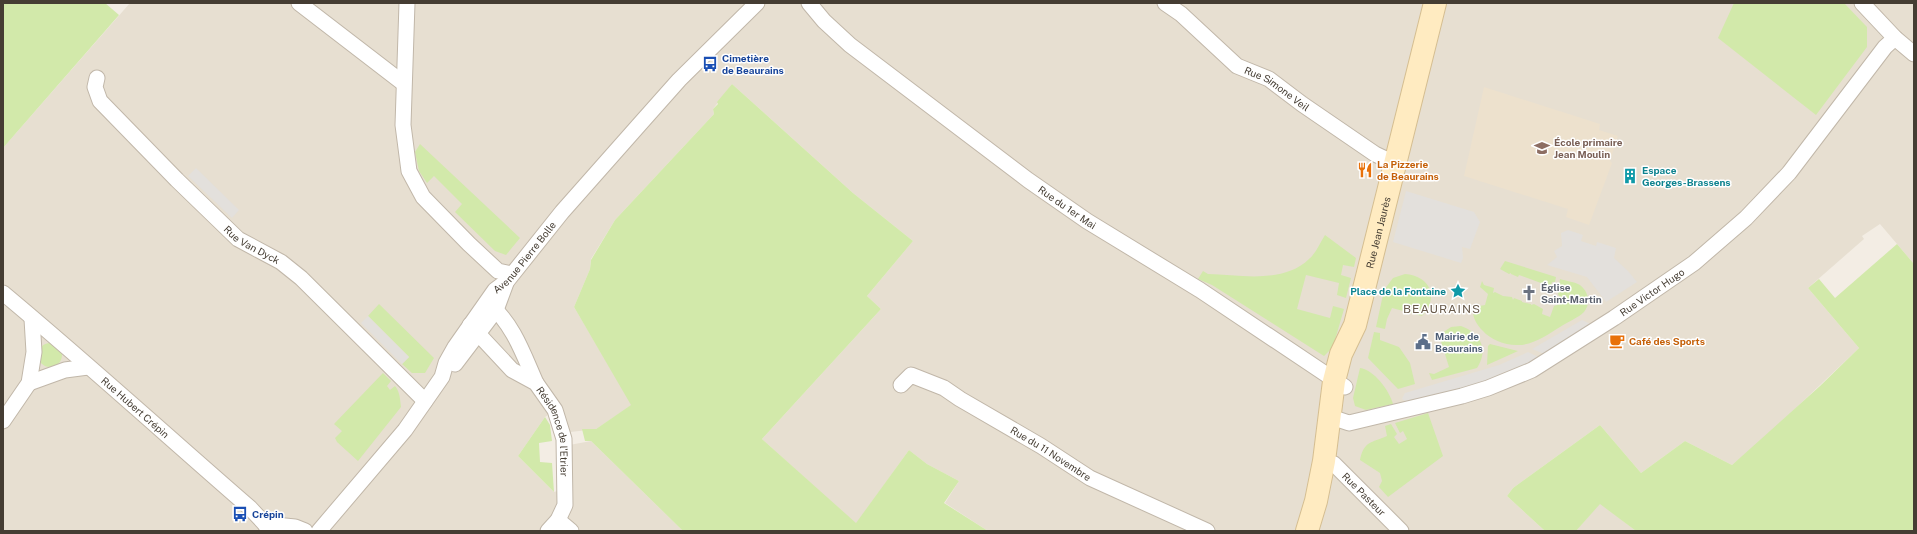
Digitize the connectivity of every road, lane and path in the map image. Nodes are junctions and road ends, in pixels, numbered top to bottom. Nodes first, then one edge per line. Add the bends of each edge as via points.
1 (299, 3) edge
2 (407, 3) edge
3 (757, 3) edge
4 (809, 3) edge
5 (1435, 3) edge
6 (1862, 3) edge
7 (1165, 4) edge
8 (1895, 38) junction
9 (1914, 54) edge
10 (97, 78) dead end
11 (403, 83) junction
12 (1396, 164) junction
13 (509, 277) junction
14 (3, 293) edge
15 (491, 306) junction
16 (32, 319) junction
17 (474, 330) junction
18 (88, 367) junction
19 (29, 383) junction
20 (536, 383) junction
21 (1340, 384) junction
22 (901, 385) dead end
23 (425, 401) junction
24 (1335, 418) junction
25 (3, 421) edge
26 (1329, 463) junction
27 (338, 507) junction
28 (553, 526) edge
29 (267, 527) edge
30 (307, 531) edge
31 (319, 531) edge
32 (571, 531) edge
33 (1207, 531) edge
34 (1307, 531) edge
35 (1402, 531) edge

1 - 11 street
2 - 11 street
3 - 13 street, Avenue Pierre Bolle via 679,80 639,124
4 - 21 street, Rue du 1er Mai via 850,45 1028,180 1088,221 1200,290
5 - 12 main road, Rue Jean Jaurès
6 - 8 street
7 - 12 street, Rue Simone Veil via 1180,14 1237,66 1269,79 1375,154
8 - 9 street
8 - 24 street, Rue Victor Hugo via 1885,47 1821,133 1772,192 1694,263 1548,361 1506,381 1462,396 1370,419 1349,423
10 - 23 street, Rue Van Dyck via 95,87 100,102 177,180 238,239 281,262 301,278
11 - 13 street via 405,150 414,183 423,197 469,244 498,271
12 - 21 main road, Rue Jean Jaurès via 1355,325 1352,358
13 - 15 street, Avenue Pierre Bolle
14 - 16 street, Rue Hubert Crépin
15 - 17 street, Avenue Pierre Bolle
15 - 20 street via 519,345
16 - 18 street, Rue Hubert Crépin
16 - 19 street via 34,352
17 - 20 street, Résidence de l'Etrier via 512,370
17 - 23 street via 449,358 442,377
18 - 19 street via 65,370
18 - 29 street, Rue Hubert Crépin via 250,508
19 - 25 street
20 - 28 street, Résidence de l'Etrier via 555,410 564,439 565,505
21 - 24 main road
22 - 33 street, Rue du 11 Novembre via 911,375 944,388 1090,478
23 - 27 street via 375,467
24 - 26 main road
26 - 34 main road
26 - 35 street, Rue Pasteur
27 - 30 street
27 - 31 street
28 - 32 street, Résidence de l'Etrier
29 - 30 street via 295,527

